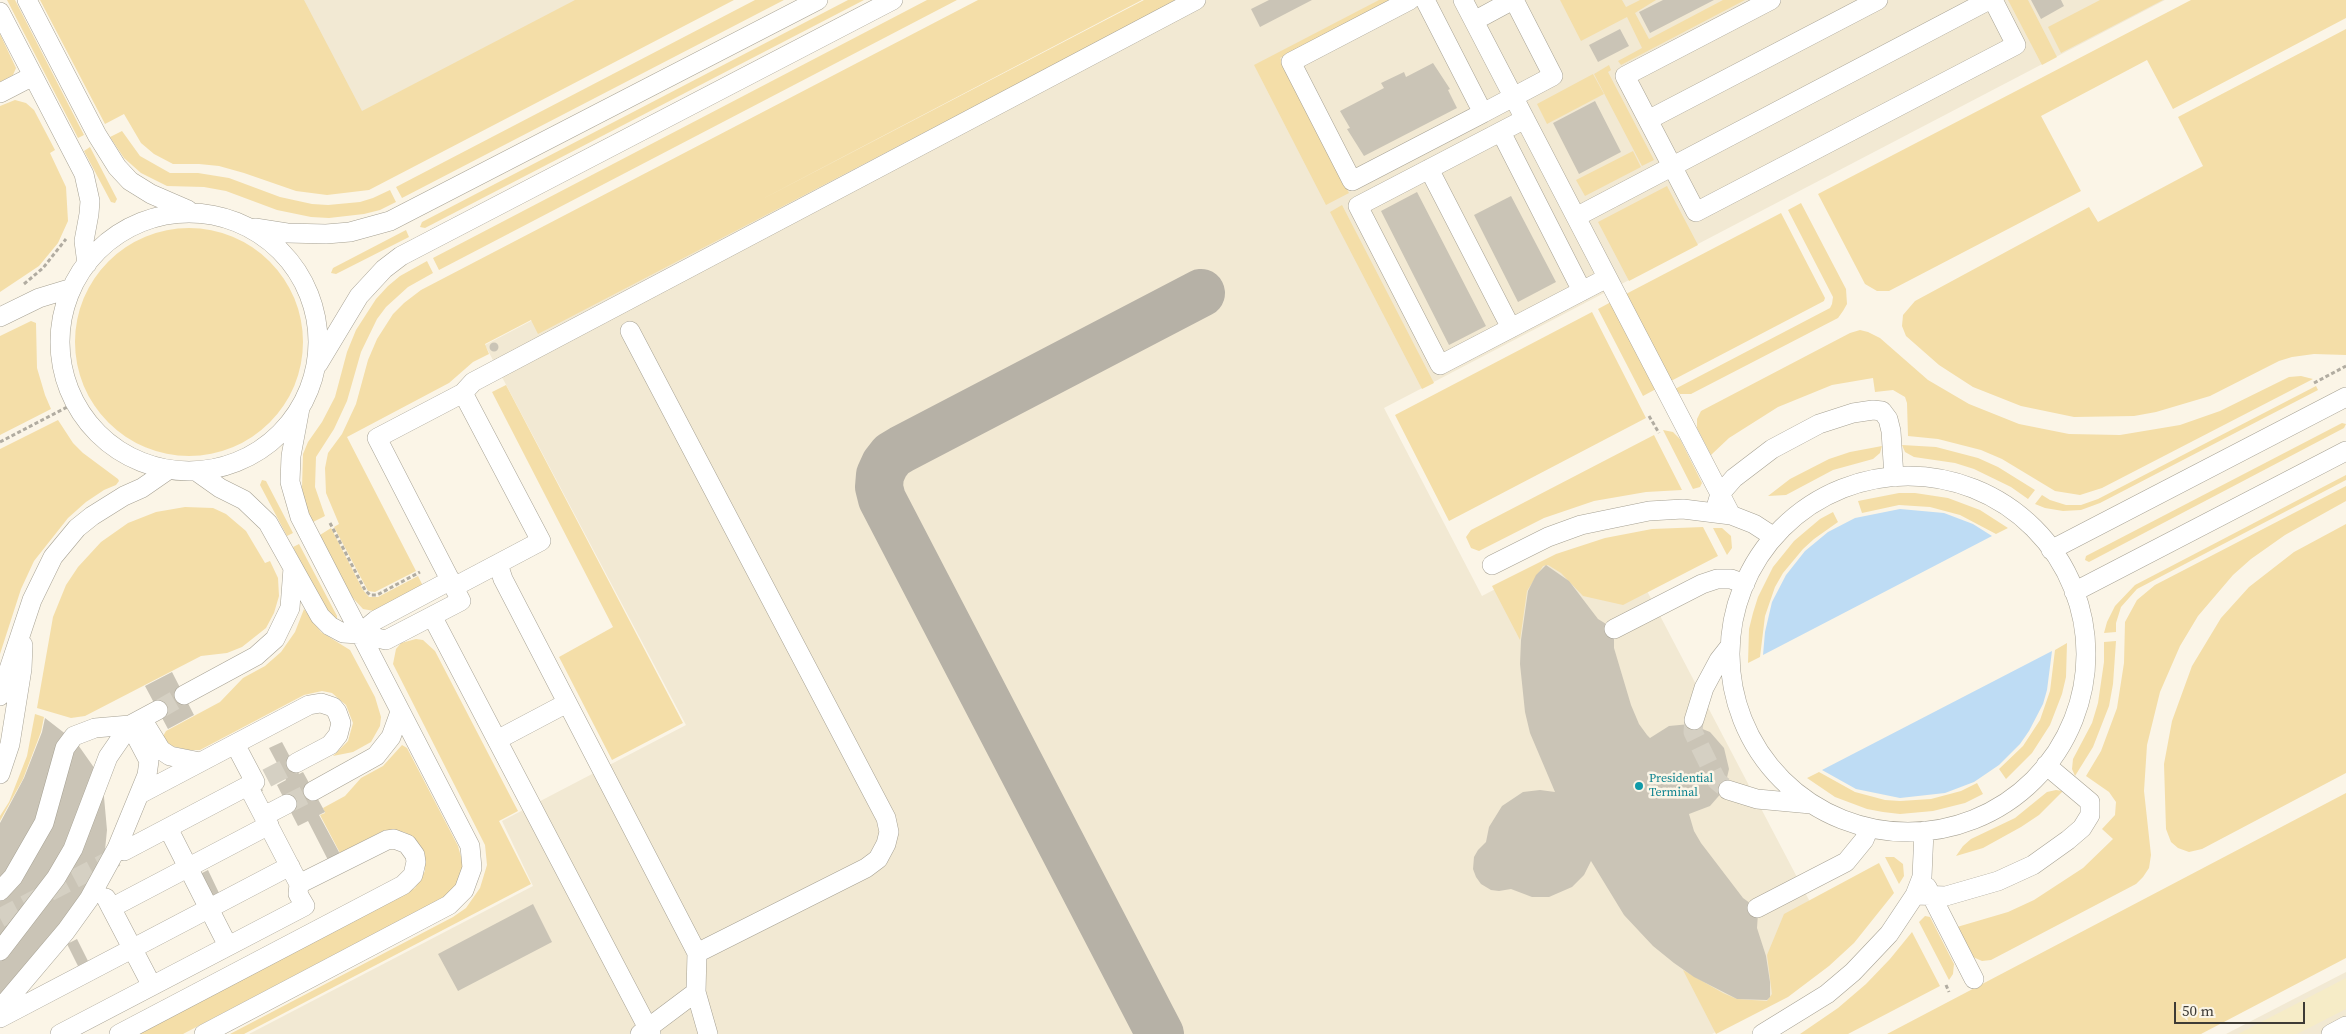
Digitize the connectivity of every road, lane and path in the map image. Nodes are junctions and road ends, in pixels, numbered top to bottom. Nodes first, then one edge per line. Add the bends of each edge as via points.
1 (27, 0) edge
2 (818, 0) edge
3 (893, 0) edge
4 (1196, 0) edge
5 (1410, 0) edge
6 (1424, 0) edge
7 (1463, 0) edge
8 (1514, 0) edge
9 (1771, 0) edge
10 (1878, 0) edge
11 (1989, 0) edge
12 (1993, 0) edge
13 (0, 12) edge
14 (1474, 21) junction
15 (33, 76) junction
16 (0, 93) edge
17 (1513, 97) junction
18 (1483, 113) junction
19 (1525, 119) junction
20 (1648, 120) junction
21 (1501, 132) junction
22 (1672, 167) junction
23 (1429, 169) junction
24 (196, 213) junction
25 (1576, 217) junction
26 (250, 228) junction
27 (68, 236) dead end
28 (86, 264) junction
29 (1608, 278) junction
30 (19, 288) dead end
31 (72, 288) junction
32 (1582, 291) junction
33 (0, 317) edge
34 (1511, 328) junction
35 (630, 331) dead end
36 (2346, 366) edge
37 (315, 370) junction
38 (2314, 382) dead end
39 (463, 393) junction
40 (2346, 396) edge
41 (75, 403) junction
42 (300, 408) junction
43 (1649, 416) dead end
44 (1659, 433) dead end
45 (0, 442) edge
46 (2346, 451) edge
47 (168, 470) junction
48 (196, 471) junction
49 (1894, 477) junction
50 (1722, 507) junction
51 (330, 522) dead end
52 (1774, 537) junction
53 (2051, 550) junction
54 (498, 564) junction
55 (1492, 565) dead end
56 (293, 566) junction
57 (420, 572) dead end
58 (1745, 584) junction
59 (456, 589) junction
60 (2074, 592) junction
61 (432, 616) junction
62 (24, 626) junction
63 (1614, 630) dead end
64 (359, 634) junction
65 (1730, 646) junction
66 (184, 695) tunnel mouth
67 (0, 696) edge
68 (567, 703) junction
69 (400, 712) junction
70 (143, 718) junction
71 (1694, 720) tunnel mouth
72 (497, 740) junction
73 (235, 744) junction
74 (200, 762) junction
75 (296, 763) tunnel mouth
76 (2046, 765) junction
77 (0, 774) edge
78 (248, 786) junction
79 (313, 790) tunnel mouth
80 (1728, 790) tunnel mouth
81 (140, 794) junction
82 (287, 804) tunnel mouth
83 (1811, 804) junction
84 (266, 821) junction
85 (168, 828) junction
86 (1869, 828) junction
87 (1924, 831) junction
88 (117, 848) junction
89 (290, 866) junction
90 (188, 868) junction
91 (98, 884) junction
92 (299, 884) junction
93 (0, 891) edge
94 (1924, 896) junction
95 (111, 908) junction
96 (209, 908) junction
97 (1757, 908) dead end
98 (228, 946) junction
99 (132, 949) junction
100 (0, 951) edge
101 (697, 953) junction
102 (1974, 979) dead end
103 (1946, 985) dead end
104 (152, 986) junction
105 (696, 992) junction
106 (1950, 992) dead end
107 (0, 1009) edge
108 (0, 1018) edge
109 (2346, 1026) edge
110 (646, 1033) edge
111 (60, 1034) edge
112 (119, 1034) edge
113 (204, 1034) edge
114 (708, 1034) edge
115 (1762, 1034) edge
116 (2331, 1034) edge

1 - 24 street via 117,167 151,194
2 - 26 street via 390,222 326,234
3 - 37 street via 401,256 359,296
4 - 39 street via 473,382
5 - 18 street via 1291,62 1352,181
6 - 18 street
7 - 14 street
8 - 14 street
8 - 17 street via 1553,76
9 - 20 street via 1626,76
10 - 20 street
11 - 22 street
12 - 22 street via 2016,45 1696,212
13 - 15 street
14 - 17 street
15 - 16 street
15 - 28 street via 88,187 90,214 84,241
17 - 18 street
17 - 19 street
19 - 21 street
19 - 25 street
20 - 22 street
21 - 23 street
21 - 32 street
22 - 25 street
23 - 34 street
23 - 34 street via 1358,206 1440,365
24 - 26 street via 224,218
24 - 28 street via 168,215 142,222 106,244
25 - 29 street
26 - 37 street via 283,253 306,288 318,328
27 - 30 path via 43,268
28 - 31 street
29 - 32 street
29 - 50 street
31 - 33 street via 39,298
31 - 41 street via 63,315 60,343 63,370
32 - 34 street
35 - 101 street via 886,818 889,832 878,859 866,868
36 - 38 path
37 - 42 street
39 - 54 street via 540,541
39 - 59 street via 377,438
40 - 53 street
41 - 45 path
41 - 47 street via 95,431 117,449 141,462
42 - 48 street via 283,431 256,453 224,466
42 - 64 street via 291,456 290,482 294,500
43 - 44 path
46 - 60 street
47 - 48 street
47 - 62 street via 77,528 53,557 32,600
48 - 56 street via 253,508 268,523
49 - 50 street via 1892,431 1882,411 1873,410 1836,418 1793,436 1752,463
49 - 52 street via 1861,482 1826,496 1796,516
49 - 53 street via 1944,480 1988,495 2033,527
50 - 52 street
50 - 55 street via 1658,510 1614,517 1548,537
51 - 57 path via 370,595 377,595
52 - 58 street via 1758,558
53 - 60 street via 2066,572
54 - 59 street
54 - 68 street
56 - 64 street via 324,621 343,633
56 - 66 street via 290,608 275,639 256,656
58 - 63 street via 1718,579 1702,584
58 - 65 street via 1736,609
59 - 61 street
59 - 64 street via 376,620
60 - 76 street via 2085,644 2083,681 2066,734
61 - 64 street via 386,640
61 - 72 street
62 - 67 street
62 - 77 street via 22,669 10,744
64 - 69 street
65 - 71 street via 1704,688
65 - 83 street via 1736,702 1750,736 1770,767
68 - 72 street
68 - 101 street
69 - 79 street via 391,736 376,756
69 - 113 street via 470,846 472,868 464,890 449,905
70 - 74 street via 160,750 170,756
70 - 81 street via 149,761
70 - 93 street via 74,736 65,748 44,823 22,863
70 - 100 street via 108,757 88,814 56,878
72 - 110 street
73 - 74 street
73 - 75 street via 309,705 322,703 333,707 341,723 338,735 330,745
73 - 78 street via 255,782
74 - 81 street
76 - 87 street via 2020,792 1989,812 1954,826
76 - 94 street via 2090,802 2090,816 2082,828 2052,852 2015,874 1973,890
78 - 84 street
78 - 85 street
80 - 83 street via 1757,799
81 - 88 street
82 - 84 street
83 - 86 street via 1844,821
84 - 89 street
84 - 90 street
85 - 88 street via 124,851
85 - 90 street
86 - 87 street
86 - 97 street via 1864,840 1846,862
87 - 94 street
88 - 91 street
89 - 92 street
89 - 96 street
90 - 95 street
90 - 96 street
91 - 95 street
91 - 107 street via 66,931
92 - 98 street via 298,894 304,906
92 - 112 street via 387,840 407,844 415,855 413,876 403,885
94 - 102 street
94 - 115 street via 1853,972 1814,1003
95 - 99 street
96 - 98 street
96 - 99 street
98 - 104 street
99 - 104 street
99 - 108 street
101 - 105 street
103 - 106 path
104 - 111 street
105 - 110 street
105 - 114 street
109 - 116 street

